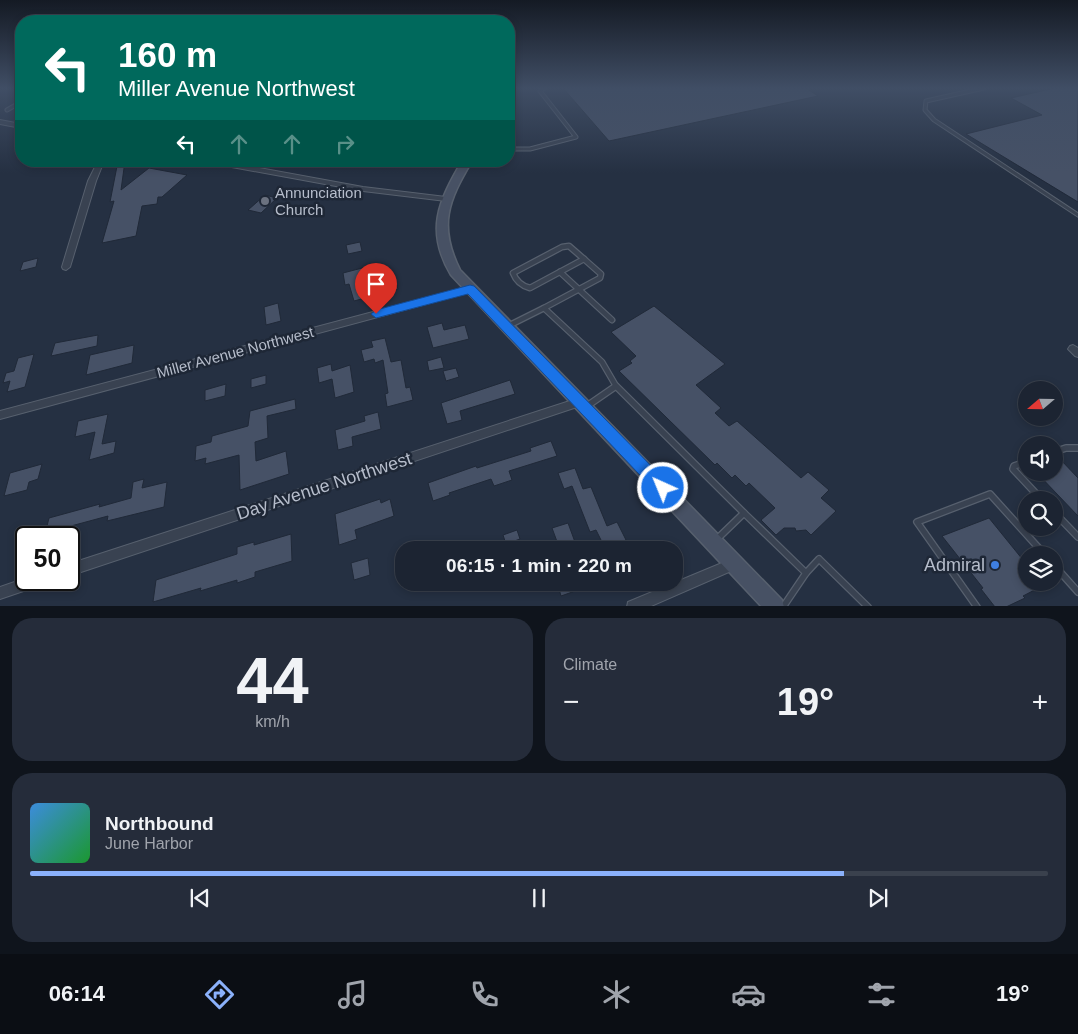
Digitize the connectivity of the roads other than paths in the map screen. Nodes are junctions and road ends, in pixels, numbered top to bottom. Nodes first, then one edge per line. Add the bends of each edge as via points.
1 (560, 116) edge
2 (931, 116) edge
3 (0, 122) edge
4 (15, 125) edge
5 (515, 149) edge
6 (98, 167) edge
7 (243, 167) edge
8 (464, 167) edge
9 (446, 200) junction
10 (1078, 215) edge
11 (584, 259) junction
12 (66, 267) dead end
13 (560, 272) junction
14 (470, 289) junction
15 (579, 289) junction
16 (544, 308) junction
17 (612, 320) dead end
18 (507, 327) junction
19 (616, 386) junction
20 (582, 405) junction
21 (0, 415) edge
22 (1078, 448) edge
23 (1063, 449) edge
24 (1018, 465) edge
25 (1018, 474) edge
26 (1024, 481) edge
27 (1034, 491) edge
28 (744, 513) junction
29 (1063, 521) edge
30 (1078, 537) edge
31 (714, 542) junction
32 (1037, 546) edge
33 (735, 563) junction
34 (80, 566) edge
35 (806, 573) junction
36 (1063, 575) edge
37 (15, 588) edge
38 (1078, 592) edge
39 (0, 593) edge
40 (633, 606) edge
41 (775, 606) edge
42 (783, 606) edge
43 (868, 606) edge
44 (977, 606) edge

1 - 5 lane via 576,137 530,149
2 - 10 lane
3 - 4 street
6 - 12 street
7 - 9 street
8 - 9 main road
9 - 14 main road via 440,225 442,245 455,272
11 - 13 lane
11 - 13 lane via 569,246 562,247 513,272 525,287 530,288
11 - 15 lane via 601,274 600,278
13 - 15 lane
14 - 18 main road
14 - 21 street, Miller Avenue Northwest
15 - 16 lane
15 - 17 lane
16 - 18 lane
16 - 19 lane via 602,362
18 - 20 main road
19 - 20 lane
19 - 28 lane
20 - 31 main road
20 - 34 street, Day Avenue Northwest
22 - 23 lane
24 - 25 lane via 1013,469
26 - 27 lane
28 - 31 lane
28 - 35 lane
29 - 30 lane
31 - 33 main road
32 - 44 lane via 990,494 916,522
33 - 40 street
33 - 41 main road
35 - 42 lane
35 - 43 lane via 819,559
36 - 38 lane
37 - 39 street

